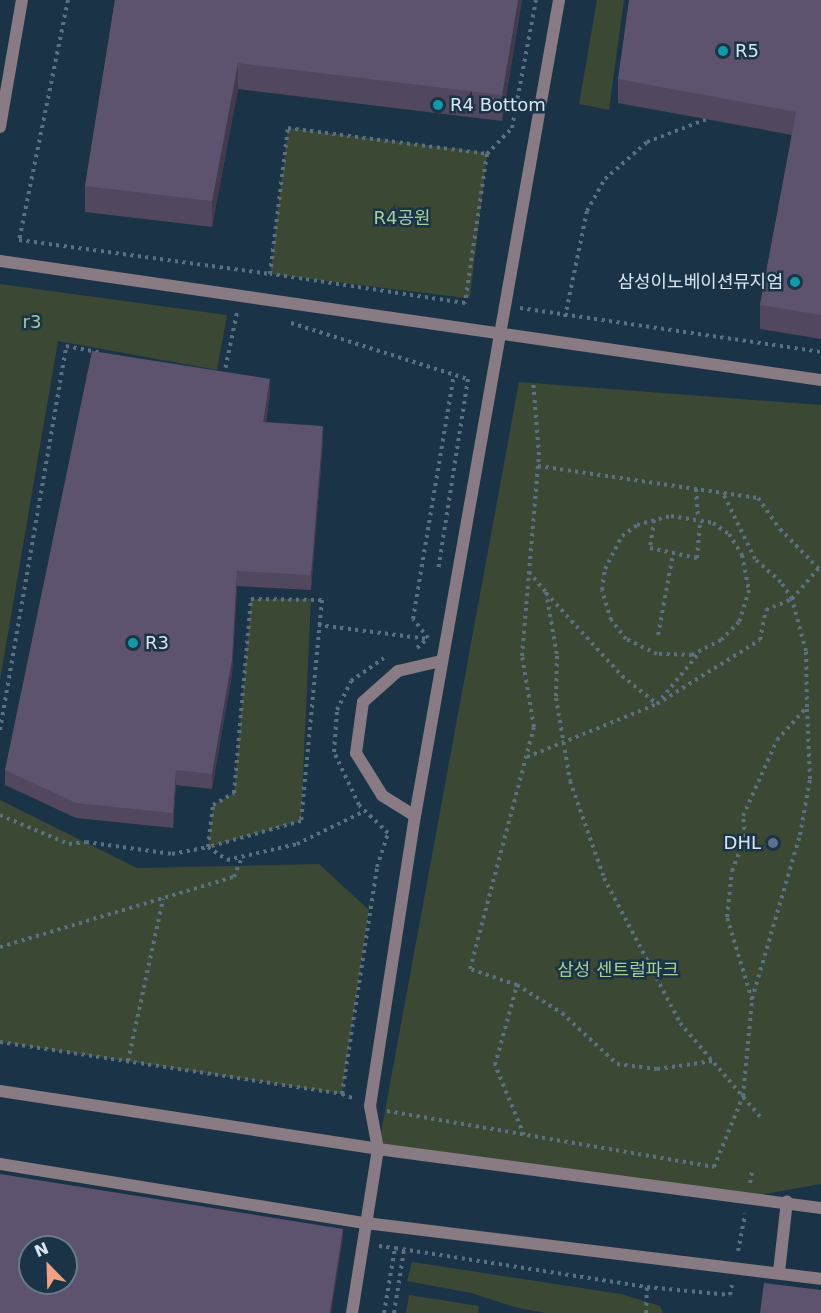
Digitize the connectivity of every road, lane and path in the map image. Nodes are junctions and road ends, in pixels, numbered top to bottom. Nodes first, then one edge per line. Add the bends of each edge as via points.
1 (22, 0) edge
2 (68, 0) edge
3 (536, 0) edge
4 (559, 0) edge
5 (707, 119) edge
6 (0, 127) edge
7 (487, 154) junction
8 (0, 261) edge
9 (270, 274) junction
10 (505, 305) junction
11 (238, 306) dead end
12 (565, 317) junction
13 (283, 321) dead end
14 (500, 332) junction
15 (100, 352) edge
16 (821, 352) edge
17 (213, 375) edge
18 (454, 375) junction
19 (821, 380) edge
20 (533, 381) dead end
21 (538, 466) junction
22 (696, 489) junction
23 (723, 493) junction
24 (654, 520) junction
25 (699, 521) junction
26 (673, 554) junction
27 (820, 570) edge
28 (529, 572) junction
29 (437, 580) dead end
30 (546, 592) junction
31 (792, 599) junction
32 (318, 625) junction
33 (429, 627) dead end
34 (658, 635) dead end
35 (428, 638) junction
36 (444, 641) junction
37 (409, 650) dead end
38 (699, 653) junction
39 (393, 655) dead end
40 (441, 661) junction
41 (657, 704) junction
42 (807, 707) junction
43 (0, 730) edge
44 (563, 745) junction
45 (526, 757) junction
46 (365, 811) junction
47 (0, 815) edge
48 (415, 816) junction
49 (208, 847) junction
50 (242, 857) junction
51 (164, 898) junction
52 (0, 947) edge
53 (517, 985) junction
54 (752, 1000) junction
55 (0, 1042) edge
56 (128, 1061) junction
57 (713, 1061) junction
58 (0, 1091) edge
59 (743, 1096) junction
60 (370, 1106) junction
61 (762, 1119) dead end
62 (524, 1135) junction
63 (378, 1149) junction
64 (0, 1164) edge
65 (788, 1201) junction
66 (821, 1208) edge
67 (366, 1223) junction
68 (404, 1250) junction
69 (779, 1272) junction
70 (821, 1279) edge
71 (646, 1287) dead end
72 (352, 1313) edge
73 (384, 1313) edge
74 (394, 1313) edge

1 - 6 lane
2 - 9 path via 18,240
3 - 7 path via 512,128
4 - 10 lane
5 - 12 path via 647,142 605,179 587,211
7 - 9 path via 465,303
7 - 9 path via 288,128
8 - 14 lane
10 - 12 path
10 - 14 lane
11 - 17 path via 224,377
12 - 16 path
13 - 18 path
14 - 19 lane
14 - 36 lane
15 - 43 path via 66,346
18 - 29 path via 468,379
18 - 35 path via 413,619
20 - 21 path
21 - 22 path
21 - 28 path
22 - 23 path
22 - 25 path
23 - 27 path via 758,498 780,529
23 - 31 path via 755,559 781,582
24 - 25 path via 672,516
24 - 26 path via 651,548
24 - 38 path via 622,536 605,568 604,599 611,620 636,646 668,656
25 - 26 path via 697,558
25 - 38 path via 729,534 742,555 749,590 739,622 721,640
26 - 34 path
27 - 31 path
28 - 30 path
28 - 45 path via 522,656 534,727
30 - 41 path via 622,676
30 - 44 path via 557,656 556,698
31 - 41 path via 766,610 760,640
31 - 42 path via 806,651
32 - 35 path
32 - 49 path via 301,821
32 - 49 path via 322,600 251,598 234,793 213,805
33 - 35 path
35 - 36 path
35 - 37 path
36 - 40 lane
38 - 41 path
39 - 46 path via 351,681 337,710 334,752
40 - 48 lane
40 - 48 lane via 398,671 363,702 356,753 382,795
41 - 44 path
42 - 54 path via 810,779 800,835
42 - 54 path via 777,740 770,755 743,816 745,837 732,871 727,917
44 - 45 path
44 - 57 path via 570,781 604,878 680,1023
45 - 53 path via 470,969
46 - 50 path via 297,844
46 - 56 path via 388,833 377,867 342,1094
47 - 49 path via 69,844 86,842 172,854
48 - 60 lane
49 - 50 path via 226,860
50 - 51 path via 234,878
51 - 52 path
51 - 56 path
53 - 57 path via 562,1013 617,1064 657,1069
53 - 62 path via 495,1065
54 - 59 path
55 - 56 path
57 - 59 path
58 - 63 lane
59 - 61 path
59 - 62 path via 714,1167
60 - 62 path
60 - 63 lane
63 - 65 lane
63 - 67 lane
64 - 67 lane
65 - 66 lane
65 - 69 lane
67 - 69 lane
67 - 72 lane
68 - 71 path
68 - 73 path via 395,1248
68 - 74 path
69 - 70 lane

